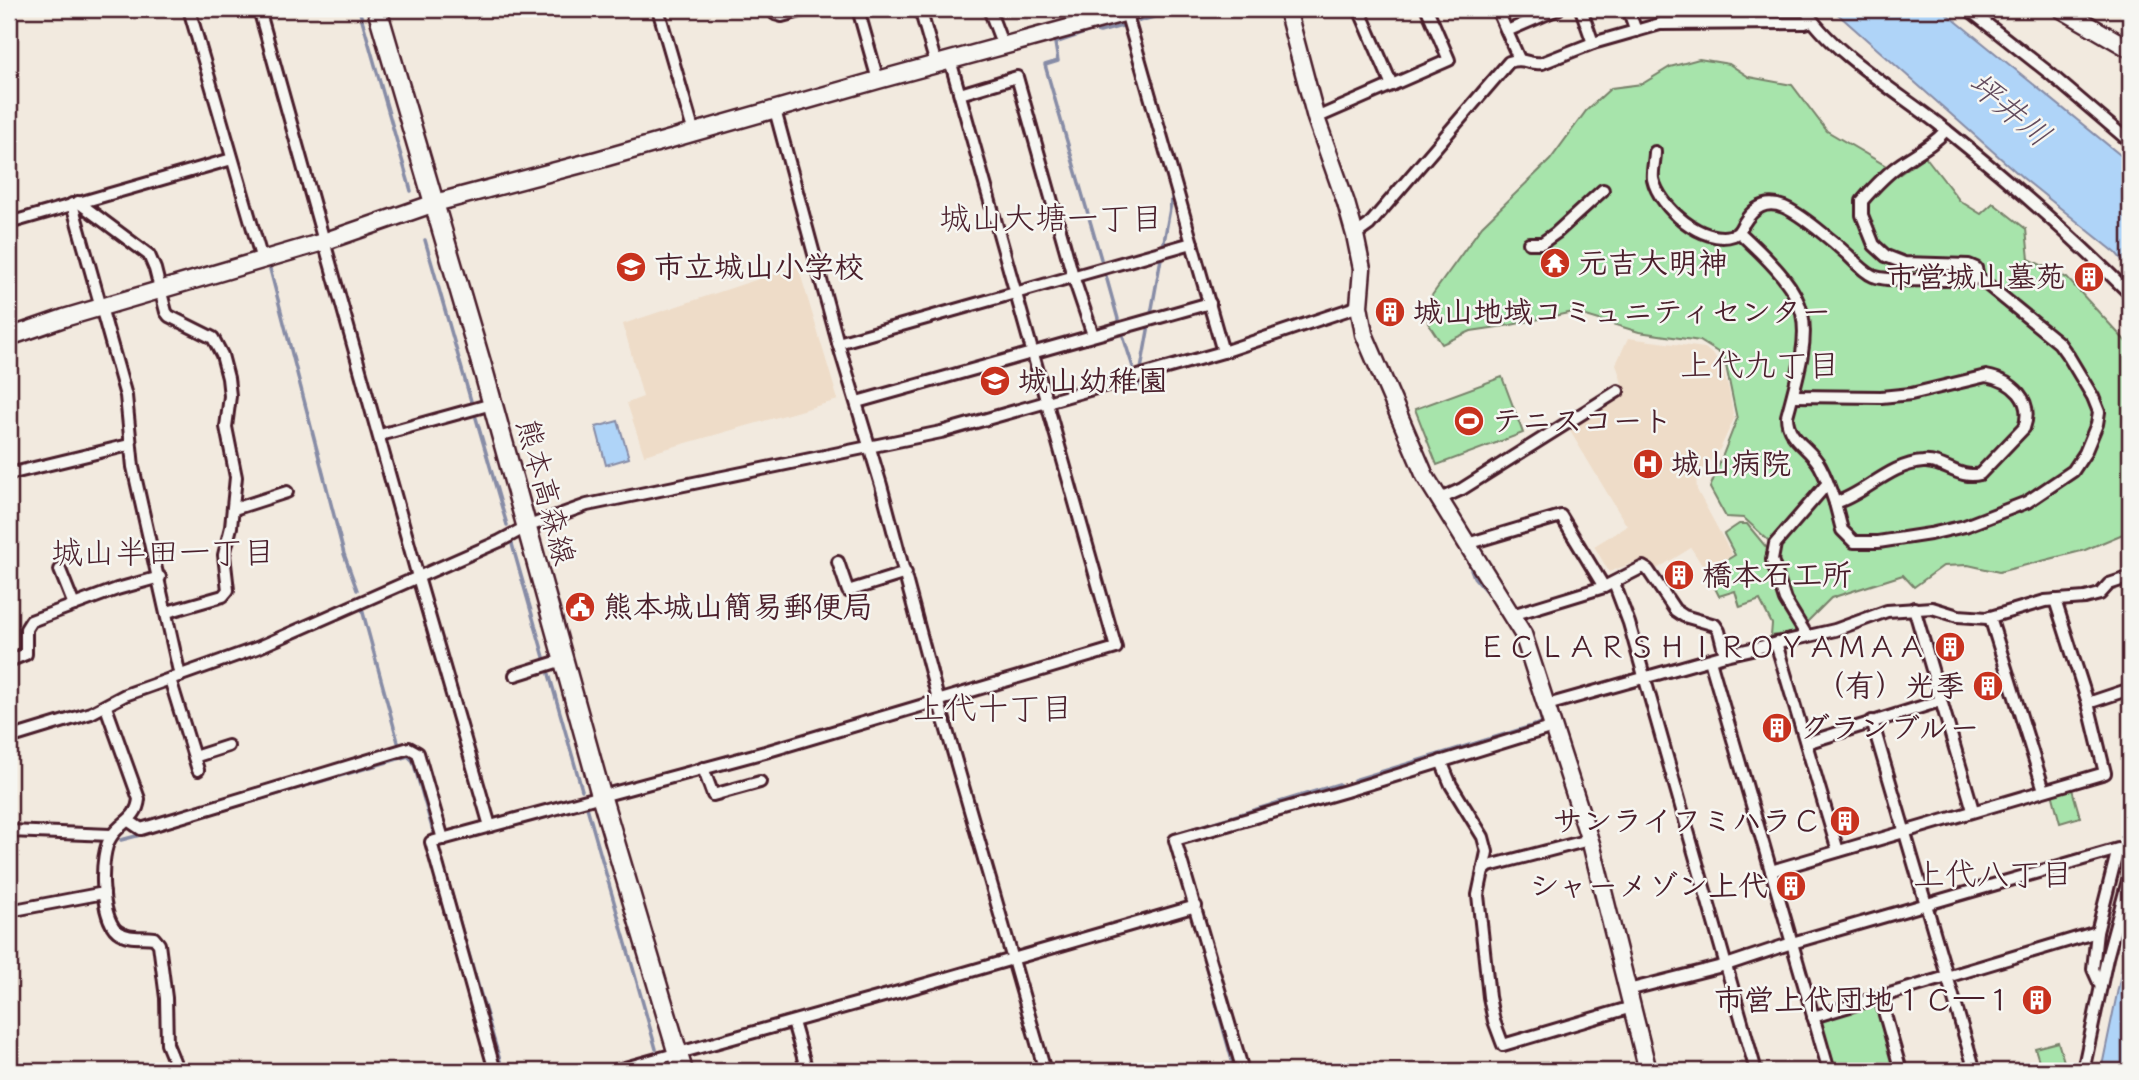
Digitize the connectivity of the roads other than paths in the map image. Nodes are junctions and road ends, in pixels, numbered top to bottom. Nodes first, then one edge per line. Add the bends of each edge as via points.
1 (189, 9) edge
2 (259, 9) edge
3 (377, 9) edge
4 (658, 9) edge
5 (772, 9) edge
6 (808, 9) edge
7 (858, 9) edge
8 (920, 9) edge
9 (989, 9) edge
10 (1287, 9) edge
11 (1359, 9) edge
12 (1427, 9) edge
13 (1497, 9) edge
14 (1558, 9) edge
15 (1581, 9) edge
16 (1629, 9) edge
17 (1805, 9) edge
18 (1968, 9) edge
19 (2061, 9) edge
20 (1132, 10) edge
21 (1082, 16) edge
22 (1812, 21) junction
23 (1507, 31) junction
24 (1636, 31) junction
25 (1593, 43) junction
26 (1003, 46) junction
27 (2130, 49) edge
28 (1520, 59) junction
29 (943, 62) junction
30 (878, 79) junction
31 (1392, 85) junction
32 (960, 94) junction
33 (775, 110) junction
34 (1316, 118) junction
35 (1946, 130) junction
36 (694, 133) junction
37 (2130, 142) edge
38 (1655, 152) dead end
39 (232, 159) junction
40 (1603, 190) dead end
41 (75, 203) junction
42 (435, 203) junction
43 (9, 223) edge
44 (1739, 232) junction
45 (1355, 235) junction
46 (323, 242) junction
47 (1192, 243) junction
48 (1529, 243) dead end
49 (262, 260) junction
50 (1073, 276) junction
51 (1978, 276) junction
52 (161, 290) junction
53 (1016, 293) junction
54 (2130, 294) edge
55 (1210, 303) junction
56 (1359, 306) junction
57 (100, 308) junction
58 (1093, 335) junction
59 (9, 337) edge
60 (838, 343) junction
61 (1033, 352) junction
62 (1223, 352) junction
63 (1618, 391) dead end
64 (1793, 396) junction
65 (857, 402) junction
66 (1047, 402) junction
67 (492, 404) junction
68 (380, 435) junction
69 (130, 445) junction
70 (870, 446) junction
71 (10, 470) edge
72 (1827, 484) junction
73 (287, 492) dead end
74 (1440, 499) junction
75 (1835, 503) junction
76 (233, 509) junction
77 (526, 527) junction
78 (1467, 544) junction
79 (838, 562) dead end
80 (60, 570) dead end
81 (906, 573) junction
82 (160, 577) junction
83 (418, 577) junction
84 (2130, 577) edge
85 (1609, 585) junction
86 (2055, 600) junction
87 (74, 605) junction
88 (1913, 608) junction
89 (167, 612) junction
90 (1512, 615) junction
91 (1990, 617) junction
92 (1807, 636) junction
93 (1776, 643) junction
94 (1725, 655) junction
95 (563, 660) junction
96 (1710, 660) junction
97 (9, 661) edge
98 (515, 674) dead end
99 (175, 678) junction
100 (1644, 678) junction
101 (2130, 689) edge
102 (938, 699) junction
103 (1940, 701) junction
104 (2088, 703) junction
105 (1546, 705) junction
106 (106, 707) junction
107 (1872, 720) junction
108 (1553, 727) junction
109 (9, 738) edge
110 (1806, 743) junction
111 (228, 746) dead end
112 (194, 757) junction
113 (1441, 761) junction
114 (704, 768) junction
115 (198, 770) dead end
116 (760, 782) dead end
117 (2044, 790) junction
118 (601, 794) junction
119 (1973, 810) junction
120 (129, 821) junction
121 (490, 826) junction
122 (9, 831) edge
123 (1905, 831) junction
124 (111, 835) junction
125 (443, 839) junction
126 (1589, 840) junction
127 (1838, 851) junction
128 (1483, 870) junction
129 (1771, 871) junction
130 (2130, 873) edge
131 (104, 893) junction
132 (1926, 904) junction
133 (1196, 906) junction
134 (9, 911) edge
135 (2097, 932) junction
136 (1792, 943) junction
137 (1013, 957) junction
138 (1726, 965) junction
139 (1947, 976) junction
140 (2101, 987) junction
141 (1628, 990) junction
142 (1880, 997) junction
143 (1632, 1007) junction
144 (1813, 1017) junction
145 (793, 1022) junction
146 (677, 1053) junction
147 (178, 1071) edge
148 (495, 1071) edge
149 (614, 1071) edge
150 (682, 1071) edge
151 (807, 1071) edge
152 (1045, 1071) edge
153 (1243, 1071) edge
154 (1648, 1071) edge
155 (1756, 1071) edge
156 (1829, 1071) edge
157 (1902, 1071) edge
158 (1975, 1071) edge
159 (2083, 1071) edge

1 - 39 street
2 - 46 street
3 - 42 main road, 熊本高森線
4 - 36 street
5 - 6 street via 782,16
7 - 30 street
8 - 29 street
9 - 26 street
10 - 34 street
11 - 31 street
12 - 31 street via 1449,60
13 - 23 street
14 - 23 street
15 - 25 street
16 - 24 street
17 - 22 street
18 - 37 street
19 - 27 street
20 - 21 street
20 - 47 street
21 - 26 street
22 - 24 street via 1660,24
22 - 35 street via 1846,54
23 - 28 street
24 - 25 street
25 - 28 street via 1542,64
26 - 29 street
28 - 45 street via 1505,65
29 - 30 street
29 - 32 street
30 - 33 street
31 - 34 street
32 - 50 street via 1017,77
32 - 53 street
33 - 36 street
33 - 60 street
34 - 45 street
35 - 51 street via 1878,183 1860,208 1874,245 1886,256 1904,263 1969,265 1976,268
35 - 54 street via 2042,210
36 - 42 street
38 - 44 street via 1653,178 1677,217 1715,236
39 - 41 street
39 - 49 street
40 - 48 street via 1556,233 1542,243
41 - 43 street
41 - 52 street via 149,256
41 - 57 street
42 - 46 street
42 - 67 main road, 熊本高森線
44 - 51 street via 1758,206 1769,204 1786,208 1808,223 1872,275 1969,280
44 - 64 street via 1793,288 1801,305 1804,347
45 - 56 street via 1362,269
46 - 49 street
46 - 68 street
47 - 50 street
47 - 55 street
49 - 52 street
50 - 53 street
50 - 58 street
51 - 75 street via 2059,343 2069,357 2099,412 2085,453 2073,471 2027,502 1930,534 1854,542 1842,530
52 - 57 street
52 - 76 street via 169,316 209,335 222,355 230,391 226,422 236,477
53 - 60 street
53 - 61 street
55 - 58 street
55 - 62 street
56 - 62 street
56 - 74 street via 1364,334 1425,476
57 - 59 street
57 - 69 street via 127,396
58 - 61 street
60 - 65 street
61 - 65 street
61 - 66 street
62 - 66 street
63 - 74 street
64 - 72 street via 1787,416 1789,430 1814,457
64 - 75 street via 1911,394 1986,376 2016,389 2023,397 2024,428 1980,474 1963,475 1924,461
65 - 70 street
66 - 70 street via 941,432
66 - 102 street via 1116,648
67 - 68 street
67 - 77 main road, 熊本高森線
68 - 83 street
69 - 71 street
69 - 82 street
70 - 77 street via 587,505
70 - 81 street
72 - 75 street
72 - 92 street via 1775,544 1772,561 1785,600
73 - 76 street
74 - 78 street
76 - 89 street via 224,555 226,593
77 - 83 street
77 - 95 main road, 熊本高森線
78 - 85 street via 1560,516
78 - 90 street
79 - 81 street via 848,591
80 - 87 street
81 - 102 street
82 - 87 street
82 - 89 street
83 - 99 street via 257,648
83 - 121 street
84 - 86 street via 2109,583 2100,594
85 - 90 street
85 - 94 street via 1643,567 1648,570 1675,610 1715,625
85 - 100 street via 1629,623
86 - 91 street
86 - 104 street
87 - 97 street via 31,621 26,629 26,654
88 - 91 street
88 - 92 street via 1887,611 1835,631
88 - 103 street
89 - 99 street
90 - 105 street via 1523,634
91 - 117 street
92 - 93 street
93 - 94 street
93 - 110 street
94 - 96 street
95 - 98 street
95 - 118 main road, 熊本高森線
96 - 100 street
96 - 129 street
99 - 106 street via 120,696
99 - 112 street
100 - 105 street
100 - 138 street
101 - 104 street
102 - 114 street
102 - 137 street
103 - 107 street
103 - 119 street
104 - 117 street via 2105,773
105 - 108 street
106 - 109 street
106 - 120 street via 139,796 138,809
107 - 110 street
107 - 123 street
108 - 113 street
108 - 126 street
110 - 127 street
111 - 112 street
112 - 115 street
113 - 128 street via 1483,837 1487,852
113 - 133 street via 1175,840
114 - 116 street via 713,795
114 - 118 street
117 - 119 street
118 - 121 street
118 - 146 main road, 熊本高森線
119 - 123 street
120 - 124 street
120 - 125 street via 141,829 409,748 418,753
121 - 125 street
122 - 124 street
123 - 127 street
123 - 132 street
124 - 131 street via 104,855
125 - 148 street via 430,842
126 - 128 street
126 - 141 street
127 - 129 street
128 - 143 street via 1478,895 1489,997 1503,1045
129 - 136 street
130 - 140 street
131 - 134 street
131 - 147 street via 109,921 116,930 130,937 154,938 159,944 167,1044
132 - 135 street via 2118,849
132 - 136 street
132 - 139 street
133 - 137 street
133 - 153 street
135 - 139 street
135 - 140 street via 2093,970
136 - 138 street
136 - 144 street
137 - 145 street
137 - 152 street
138 - 141 street
138 - 155 street
139 - 142 street
139 - 158 street
140 - 159 street
141 - 143 street
142 - 144 street
142 - 157 street
143 - 154 street
144 - 156 street
145 - 146 street
145 - 151 street
146 - 149 street
146 - 150 main road, 熊本高森線

